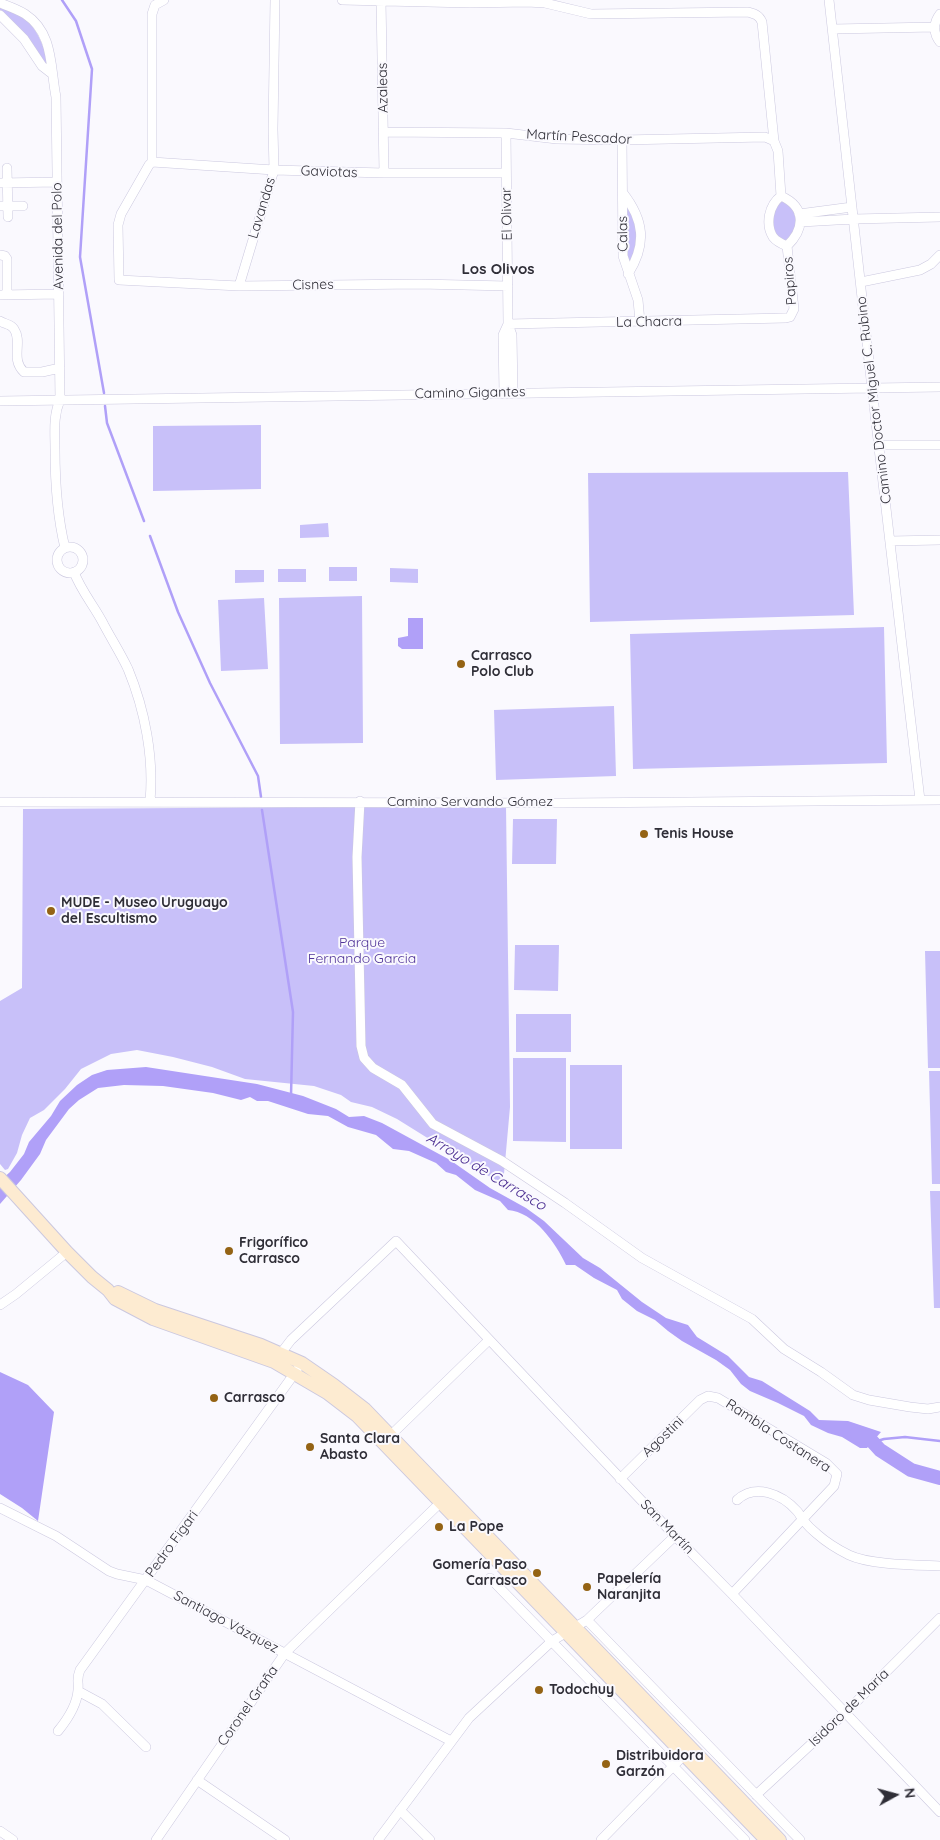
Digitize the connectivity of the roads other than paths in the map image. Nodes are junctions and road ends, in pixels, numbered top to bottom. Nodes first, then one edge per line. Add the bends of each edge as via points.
1 (164, 0) edge
2 (275, 0) edge
3 (342, 0) edge
4 (829, 0) edge
5 (381, 1) edge
6 (0, 3) edge
7 (940, 14) edge
8 (0, 16) edge
9 (935, 27) junction
10 (832, 29) junction
11 (940, 42) edge
12 (51, 73) junction
13 (383, 132) junction
14 (506, 133) junction
15 (622, 140) junction
16 (774, 141) junction
17 (152, 162) junction
18 (7, 168) dead end
19 (274, 170) junction
20 (384, 173) junction
21 (506, 173) junction
22 (57, 182) junction
23 (4, 183) edge
24 (623, 193) junction
25 (781, 196) junction
26 (4, 206) edge
27 (23, 206) dead end
28 (852, 207) junction
29 (8, 217) dead end
30 (940, 217) edge
31 (800, 218) junction
32 (854, 219) junction
33 (787, 246) junction
34 (940, 255) edge
35 (0, 256) edge
36 (628, 274) junction
37 (860, 282) junction
38 (239, 286) junction
39 (508, 286) junction
40 (59, 294) junction
41 (4, 295) edge
42 (790, 316) joint
43 (0, 321) edge
44 (640, 322) junction
45 (508, 324) junction
46 (60, 368) junction
47 (940, 387) edge
48 (872, 388) junction
49 (508, 393) junction
50 (60, 400) junction
51 (0, 401) edge
52 (879, 445) junction
53 (940, 445) edge
54 (940, 540) edge
55 (890, 541) junction
56 (65, 548) junction
57 (74, 572) junction
58 (920, 800) junction
59 (940, 800) edge
60 (150, 801) junction
61 (360, 801) junction
62 (0, 802) edge
63 (0, 1178) edge
64 (67, 1252) junction
65 (0, 1305) edge
66 (489, 1340) junction
67 (277, 1358) junction
68 (298, 1368) junction
69 (708, 1396) joint
70 (940, 1407) edge
71 (391, 1435) junction
72 (620, 1478) junction
73 (737, 1500) dead end
74 (441, 1502) junction
75 (0, 1508) edge
76 (802, 1519) junction
77 (675, 1536) junction
78 (940, 1566) edge
79 (490, 1578) dead end
80 (146, 1580) junction
81 (732, 1594) junction
82 (940, 1618) edge
83 (587, 1620) junction
84 (570, 1631) junction
85 (552, 1641) junction
86 (285, 1653) junction
87 (78, 1691) junction
88 (846, 1712) junction
89 (58, 1731) dead end
90 (451, 1741) junction
91 (146, 1747) dead end
92 (684, 1755) junction
93 (674, 1766) junction
94 (198, 1780) junction
95 (756, 1795) junction
96 (400, 1810) junction
97 (940, 1812) edge
98 (156, 1840) edge
99 (285, 1840) edge
100 (378, 1840) edge
101 (430, 1840) edge
102 (601, 1840) edge
103 (745, 1840) edge
104 (766, 1840) edge
105 (780, 1840) edge
106 (800, 1840) edge

1 - 17 street via 155,5 152,14
2 - 19 street, Lavandas
3 - 5 street
4 - 10 street, Camino Doctor Miguel C. Rubino
5 - 13 street, Azaleas
5 - 16 street via 545,3 591,14 754,14 762,22
6 - 12 street, Avenida del Polo via 23,13 38,25 50,51
7 - 9 street
8 - 12 street
9 - 10 street
9 - 11 street
10 - 28 street, Camino Doctor Miguel C. Rubino
12 - 22 street, Avenida del Polo via 56,97
13 - 14 street, Martín Pescador
13 - 20 street, Azaleas
14 - 15 street, Martín Pescador via 557,139
14 - 21 street, El Olivar
15 - 16 street, Martín Pescador via 765,137
15 - 24 street, Calas
16 - 25 street via 778,151
17 - 19 street, Gaviotas
17 - 38 street, Cisnes via 121,214 118,225 119,280
18 - 23 street
19 - 20 street, Gaviotas
19 - 38 street, Lavandas
20 - 21 street, Gaviotas
21 - 39 street, El Olivar
22 - 23 street
22 - 40 street, Avenida del Polo
23 - 26 street
24 - 36 street, Calas via 623,256
24 - 36 street, Calas via 638,217 641,237 640,248
25 - 31 street via 792,203
25 - 33 street, Papiros via 770,208 770,228 774,237
26 - 27 street
26 - 29 street
28 - 31 street
28 - 32 street, Camino Doctor Miguel C. Rubino
30 - 32 street
31 - 32 street
31 - 33 street, Papiros via 797,235
32 - 37 street, Camino Doctor Miguel C. Rubino
33 - 42 street, Papiros via 794,309
34 - 37 street via 920,270
35 - 41 street via 7,259
36 - 44 street, Calas via 638,300
37 - 48 street, Camino Doctor Miguel C. Rubino
38 - 39 street, Cisnes
39 - 45 street, El Olivar
40 - 41 street
40 - 46 street, Avenida del Polo
42 - 44 street, La Chacra via 781,319
43 - 46 street via 14,329 18,367 24,372
44 - 45 street, La Chacra
45 - 49 street, El Olivar via 503,335
46 - 50 street, Avenida del Polo
47 - 48 street, Camino Gigantes
48 - 49 street, Camino Gigantes
48 - 52 street, Camino Doctor Miguel C. Rubino
49 - 50 street, Camino Gigantes
50 - 51 street, Camino Gigantes
50 - 56 street, Avenida del Polo via 55,412 55,489
52 - 53 street
52 - 55 street, Camino Doctor Miguel C. Rubino
54 - 55 street
55 - 58 street, Camino Doctor Miguel C. Rubino
56 - 57 street via 57,557 58,565 63,571
56 - 57 street via 76,549 81,555 82,563
57 - 60 street via 128,669 137,696 147,740
58 - 59 street, Camino Servando Gómez
58 - 61 street, Camino Servando Gómez
60 - 61 street, Camino Servando Gómez
60 - 62 street, Camino Servando Gómez
61 - 70 street via 357,857 361,1046 364,1058 373,1068 402,1085 433,1124 502,1161 642,1258 752,1319 784,1349 853,1395 910,1407
63 - 64 main road
64 - 65 street
64 - 67 main road via 108,1290 155,1310 261,1345
66 - 67 street, San Martín via 396,1241 291,1340
66 - 71 street
66 - 72 street, San Martín
67 - 68 main road
68 - 71 main road via 350,1397
68 - 74 main road via 357,1416
68 - 80 street, Pedro Figari
69 - 72 street, Agostini via 700,1400
69 - 76 street, Rambla Costanera via 718,1398 826,1463 837,1474 834,1486
71 - 84 main road
72 - 77 street, San Martín
73 - 76 street via 744,1494 767,1492 798,1511
74 - 84 main road
74 - 86 street, Coronel Graña
75 - 80 street, Santiago Vázquez via 56,1536 109,1571
76 - 78 street via 818,1535 850,1556 895,1564
76 - 81 street
77 - 81 street, San Martín
77 - 83 street
79 - 85 street
80 - 86 street, Santiago Vázquez
80 - 87 street, Pedro Figari via 80,1670 76,1680
81 - 88 street, San Martín
82 - 88 street, Isidoro de María
83 - 84 street
83 - 95 street
84 - 85 street
84 - 92 main road
84 - 105 main road
85 - 90 street via 470,1718
85 - 93 street
86 - 90 street, Santiago Vázquez
86 - 94 street, Coronel Graña
87 - 89 street, Pedro Figari via 70,1716
87 - 91 street via 102,1704
88 - 95 street, Isidoro de María
88 - 97 street, San Martín
90 - 96 street
92 - 93 street
92 - 104 main road
93 - 102 street
93 - 103 street
94 - 98 street, Coronel Graña
94 - 99 street
95 - 106 street
96 - 100 street
96 - 101 street

